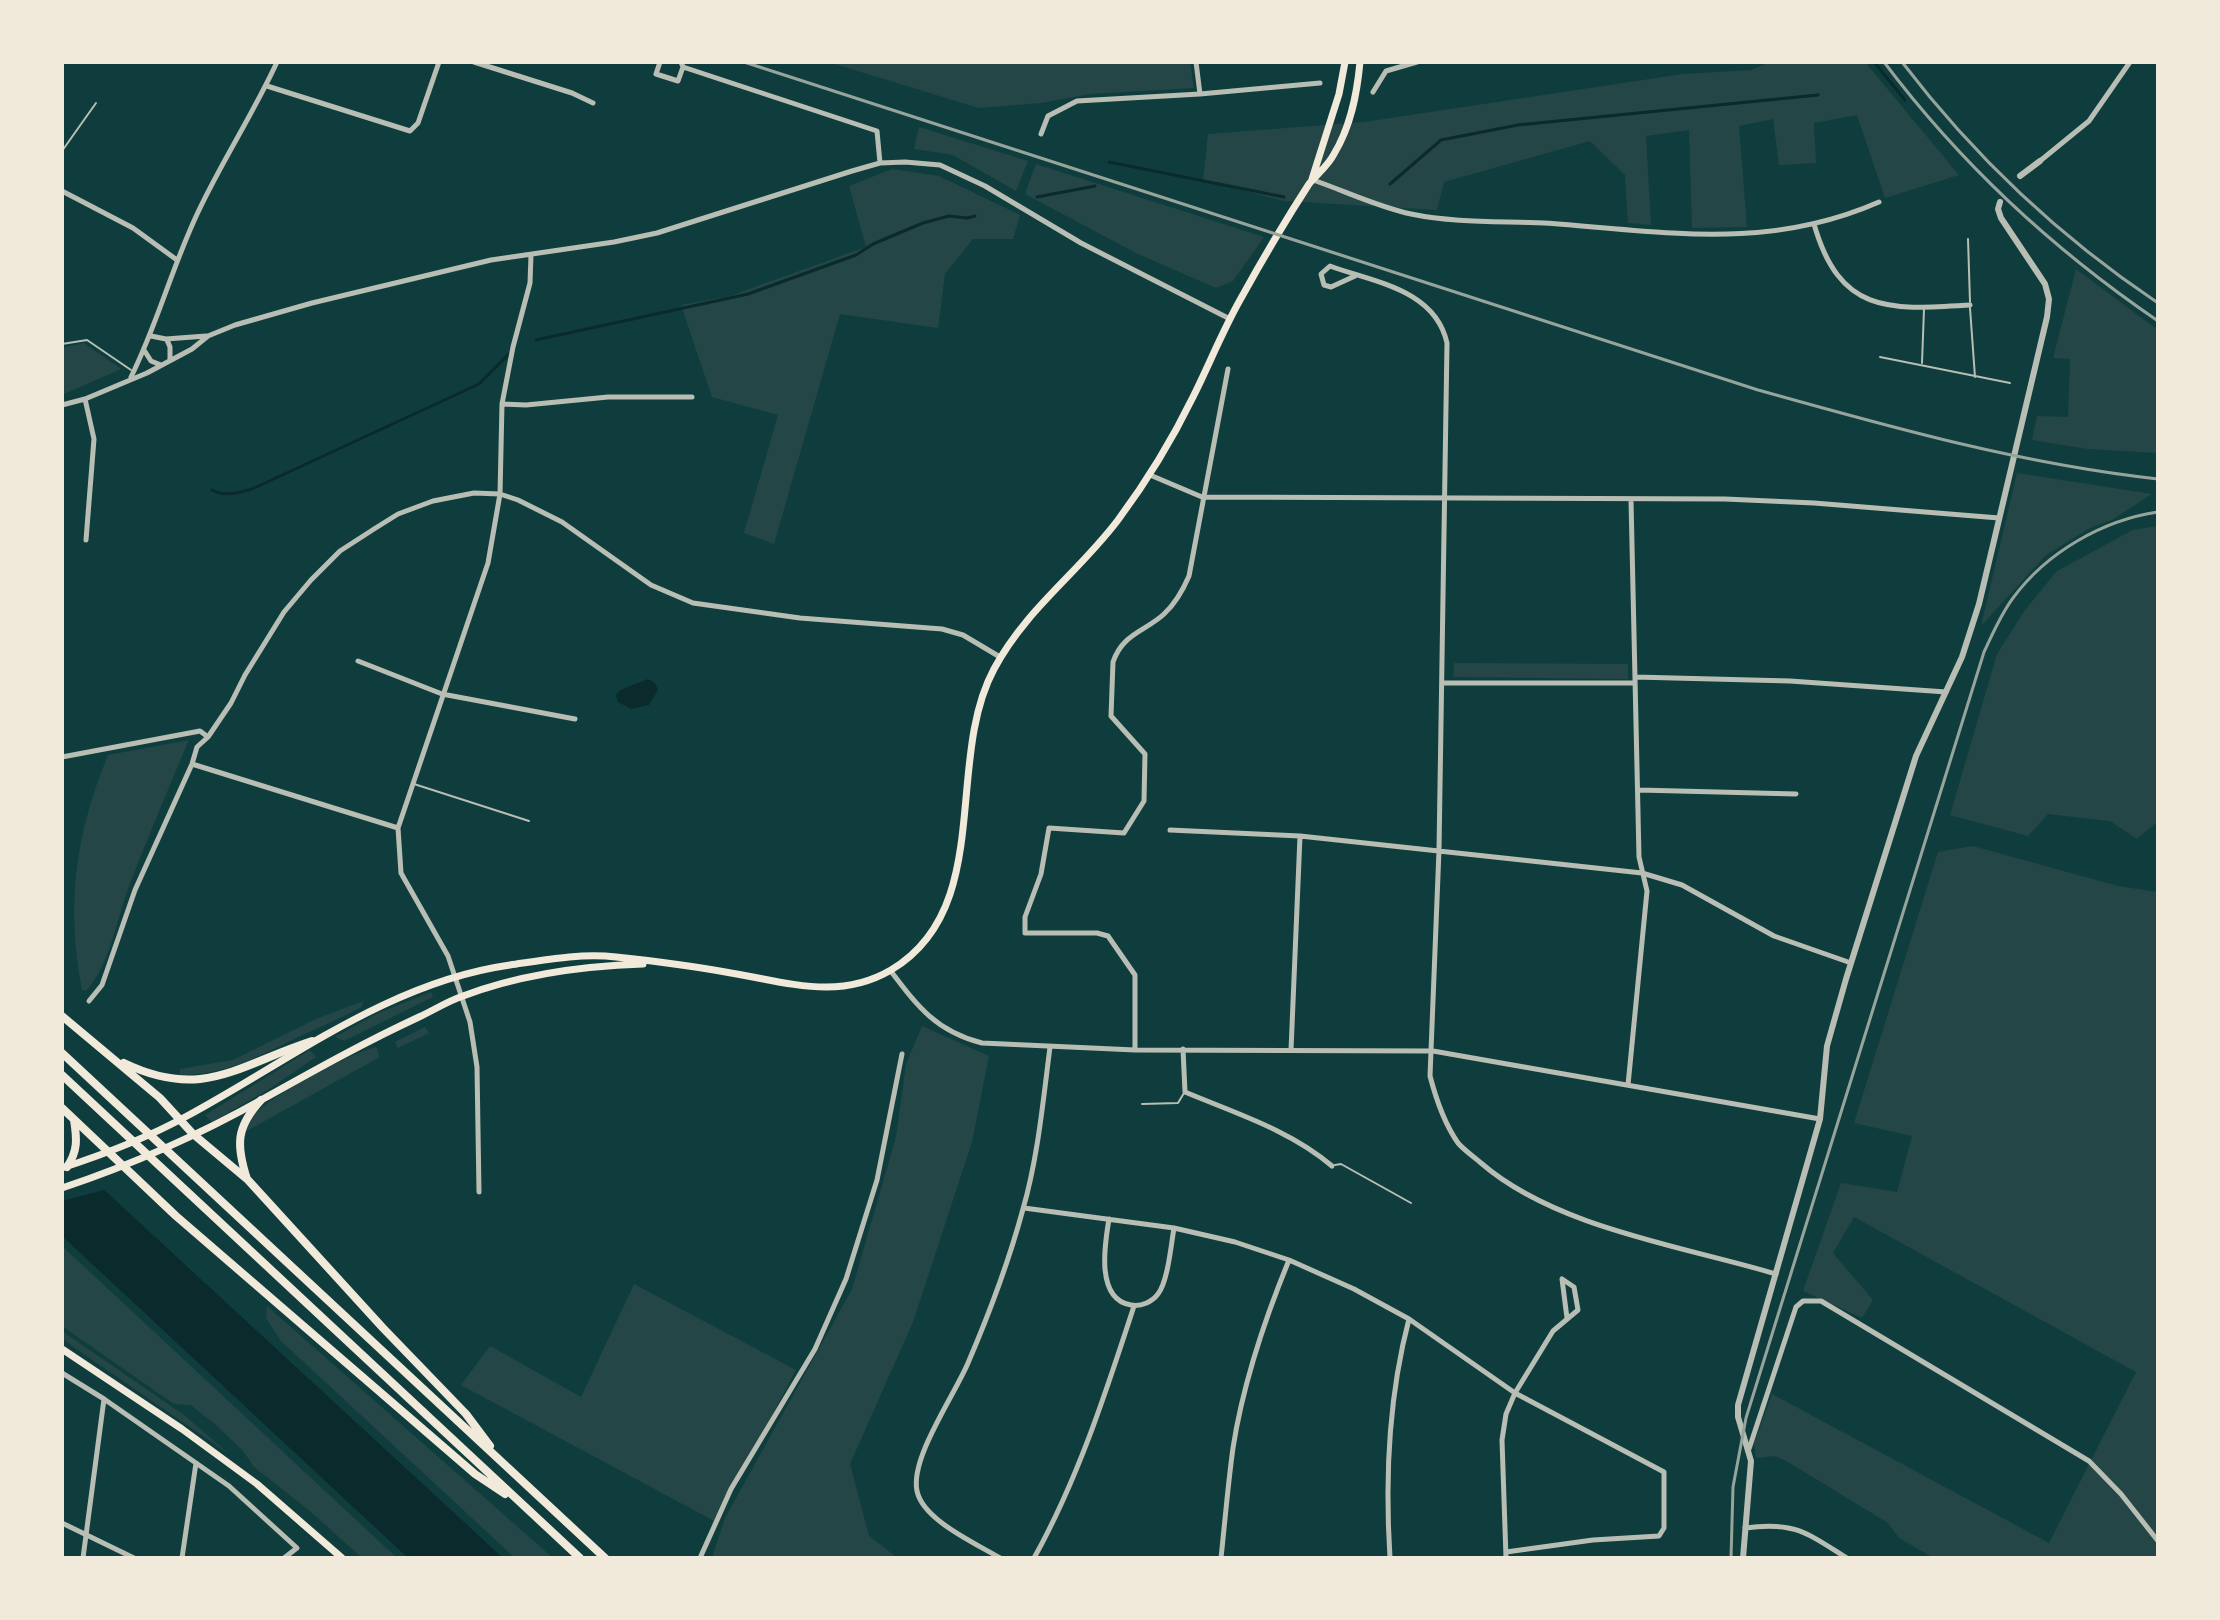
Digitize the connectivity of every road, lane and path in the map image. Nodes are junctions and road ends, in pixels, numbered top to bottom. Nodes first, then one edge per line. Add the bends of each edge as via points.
1 (277, 62) edge
2 (439, 62) edge
3 (474, 62) edge
4 (660, 62) edge
5 (1196, 62) edge
6 (1345, 62) edge
7 (1360, 62) edge
8 (1417, 62) edge
9 (2130, 62) edge
10 (682, 64) edge
11 (1320, 83) dead end
12 (266, 86) junction
13 (1373, 92) dead end
14 (1200, 94) junction
15 (96, 103) dead end
16 (593, 103) dead end
17 (1041, 134) dead end
18 (62, 151) edge
19 (2040, 161) joint
20 (880, 163) junction
21 (2020, 176) dead end
22 (1312, 179) junction
23 (62, 191) edge
24 (1879, 202) dead end
25 (2000, 202) dead end
26 (1814, 224) junction
27 (1968, 239) dead end
28 (531, 255) junction
29 (177, 260) junction
30 (1355, 276) junction
31 (1970, 305) junction
32 (1924, 308) junction
33 (1230, 319) junction
34 (151, 336) junction
35 (208, 336) junction
36 (166, 339) junction
37 (62, 344) edge
38 (143, 350) junction
39 (1880, 357) dead end
40 (170, 359) junction
41 (161, 365) junction
42 (1922, 365) junction
43 (1228, 369) dead end
44 (134, 371) junction
45 (1975, 377) junction
46 (130, 378) junction
47 (2010, 383) dead end
48 (692, 397) dead end
49 (85, 399) junction
50 (502, 404) junction
51 (62, 405) edge
52 (1150, 475) junction
53 (500, 494) junction
54 (1202, 497) junction
55 (1446, 497) junction
56 (1631, 500) junction
57 (1999, 518) junction
58 (86, 540) dead end
59 (1000, 657) junction
60 (358, 661) dead end
61 (1635, 680) junction
62 (1443, 683) junction
63 (1946, 692) junction
64 (442, 694) junction
65 (575, 719) dead end
66 (208, 737) junction
67 (62, 757) edge
68 (192, 764) junction
69 (413, 784) junction
70 (1639, 790) junction
71 (1796, 794) dead end
72 (529, 821) dead end
73 (398, 828) junction
74 (1170, 830) dead end
75 (1300, 836) junction
76 (1439, 850) junction
77 (1642, 873) junction
78 (1851, 963) junction
79 (665, 964) junction
80 (890, 970) junction
81 (456, 977) junction
82 (462, 996) junction
83 (89, 1001) dead end
84 (62, 1016) edge
85 (312, 1041) junction
86 (1050, 1047) junction
87 (1183, 1049) junction
88 (1135, 1050) junction
89 (1291, 1050) junction
90 (1433, 1051) junction
91 (62, 1053) edge
92 (902, 1054) dead end
93 (112, 1057) junction
94 (62, 1075) edge
95 (1628, 1085) junction
96 (1185, 1092) junction
97 (261, 1100) junction
98 (1142, 1104) dead end
99 (62, 1108) edge
100 (74, 1119) junction
101 (182, 1119) junction
102 (1820, 1119) junction
103 (193, 1134) junction
104 (109, 1152) junction
105 (124, 1166) junction
106 (1332, 1166) joint
107 (64, 1168) edge
108 (248, 1180) junction
109 (62, 1188) edge
110 (479, 1192) dead end
111 (1411, 1203) dead end
112 (1024, 1208) junction
113 (1109, 1219) junction
114 (1174, 1228) junction
115 (1289, 1260) junction
116 (1776, 1274) junction
117 (1134, 1306) junction
118 (1567, 1318) junction
119 (1409, 1319) junction
120 (62, 1349) edge
121 (62, 1373) edge
122 (1515, 1393) junction
123 (104, 1399) junction
124 (1749, 1449) junction
125 (196, 1463) junction
126 (503, 1463) junction
127 (525, 1508) junction
128 (62, 1523) edge
129 (1744, 1528) junction
130 (86, 1535) junction
131 (2158, 1541) edge
132 (1506, 1555) edge
133 (83, 1558) edge
134 (134, 1558) edge
135 (182, 1558) edge
136 (284, 1558) edge
137 (342, 1558) edge
138 (580, 1558) edge
139 (605, 1558) edge
140 (700, 1558) edge
141 (1000, 1558) edge
142 (1034, 1558) edge
143 (1221, 1558) edge
144 (1390, 1558) edge
145 (1743, 1558) edge
146 (1847, 1558) edge

1 - 12 street
2 - 12 street via 418,123 410,131
3 - 16 street
4 - 10 street via 656,74 678,81
5 - 14 street
6 - 22 main road
7 - 22 main road via 1347,126 1332,158
8 - 13 street via 1386,71
9 - 19 street via 2089,121
10 - 20 street via 877,131
11 - 14 street
12 - 29 street
14 - 17 street via 1077,101 1048,116
15 - 18 lane
19 - 21 street
20 - 28 street via 657,233
20 - 33 street via 940,165
22 - 26 street via 1409,214 1470,221 1742,236
22 - 33 main road
23 - 29 street via 133,228
24 - 26 street
25 - 57 street via 2001,218 2040,275 2049,299
26 - 32 street via 1827,258 1852,290 1897,309
27 - 31 lane
28 - 35 street via 312,303
28 - 50 street via 530,283
29 - 34 street
30 - 30 street via 1330,266 1321,274 1324,285 1331,287
30 - 55 street via 1414,297 1444,328
31 - 32 street
31 - 45 lane
32 - 42 lane
33 - 52 main road
34 - 36 street
34 - 38 street
35 - 36 street
35 - 40 street
36 - 40 street
37 - 44 lane via 87,340
38 - 41 street
38 - 44 street
39 - 42 lane
40 - 41 street
41 - 46 street
42 - 45 lane
43 - 54 street
44 - 46 street
45 - 47 lane
46 - 49 street
48 - 50 street
49 - 51 street
49 - 58 street via 94,439
50 - 53 street
52 - 54 street
52 - 59 main road via 1114,526 1032,611
53 - 59 street via 562,522 651,585 693,603 942,629
53 - 64 street via 488,563
53 - 66 street via 433,501 398,514 340,551 284,612
54 - 55 street
54 - 88 street via 1189,576 1180,596 1164,614 1137,630 1113,662 1111,716 1145,754 1144,801 1124,833 1049,828 1041,874 1025,917 1025,933 1108,936 1135,975
55 - 56 street
55 - 62 street
56 - 57 street via 1814,503
56 - 61 street
57 - 63 street via 1979,604
59 - 80 main road via 971,734 953,886 941,918 921,945
60 - 64 street
61 - 62 street
61 - 63 street via 1790,681
61 - 70 street
62 - 76 street
63 - 78 street via 1916,756
64 - 65 street
64 - 69 street
66 - 67 street via 200,731
66 - 68 street via 197,747
68 - 73 street
68 - 83 street via 135,890 102,985
69 - 72 lane
69 - 73 street
70 - 71 street
70 - 77 street
73 - 81 street via 401,873
74 - 75 street
75 - 76 street
75 - 89 street
76 - 77 street
76 - 90 street
77 - 78 street via 1682,885 1774,936
77 - 95 street via 1647,891
78 - 102 street via 1827,1046
79 - 80 main road via 822,989 870,980
79 - 81 main road via 610,956 557,959
79 - 82 main road via 558,970
80 - 86 street via 942,1028 982,1043
81 - 82 street
81 - 85 main road
82 - 97 main road via 334,1057
82 - 110 street via 477,1067
84 - 93 highway
85 - 93 highway via 208,1079 156,1076
85 - 101 main road
86 - 88 street
86 - 112 street
87 - 88 street
87 - 89 street
87 - 96 street
89 - 90 street
90 - 95 street
90 - 116 street via 1430,1076 1437,1103 1459,1144 1496,1176 1621,1231
91 - 126 highway
92 - 140 street via 877,1180 846,1279 815,1349 731,1489
93 - 101 highway
94 - 127 highway
95 - 102 street
96 - 98 lane via 1178,1103
96 - 106 street via 1292,1137
97 - 103 main road
97 - 108 highway via 247,1115 240,1135
99 - 100 highway
100 - 104 highway
100 - 107 highway via 77,1147
101 - 103 highway
101 - 104 main road
102 - 116 street
103 - 105 main road
103 - 108 highway
104 - 105 highway
104 - 107 main road
105 - 109 main road
105 - 127 highway via 475,1474
106 - 111 lane via 1341,1164
108 - 126 highway via 466,1414
112 - 113 street
112 - 141 street via 967,1365 917,1466 923,1508
113 - 114 street
113 - 117 street via 1105,1271 1113,1294
114 - 115 street
114 - 117 street via 1158,1294
115 - 119 street
115 - 143 street via 1246,1387 1233,1448
116 - 124 street via 1738,1405
117 - 142 street via 1101,1407
118 - 118 street via 1578,1305 1574,1287 1562,1279
118 - 122 street via 1553,1331
119 - 122 street
119 - 144 street via 1399,1356 1391,1454
120 - 137 main road via 257,1484
121 - 123 street
122 - 132 street via 1502,1440
122 - 132 street via 1664,1472 1664,1528 1659,1536 1593,1540
123 - 125 street
123 - 130 street
124 - 129 street
124 - 131 street via 1796,1307 1803,1301 1821,1301 2089,1461
125 - 135 street
125 - 136 street via 297,1548
126 - 139 highway
127 - 138 highway
128 - 130 street
129 - 145 street
129 - 146 street via 1797,1529
130 - 133 street
130 - 134 street

